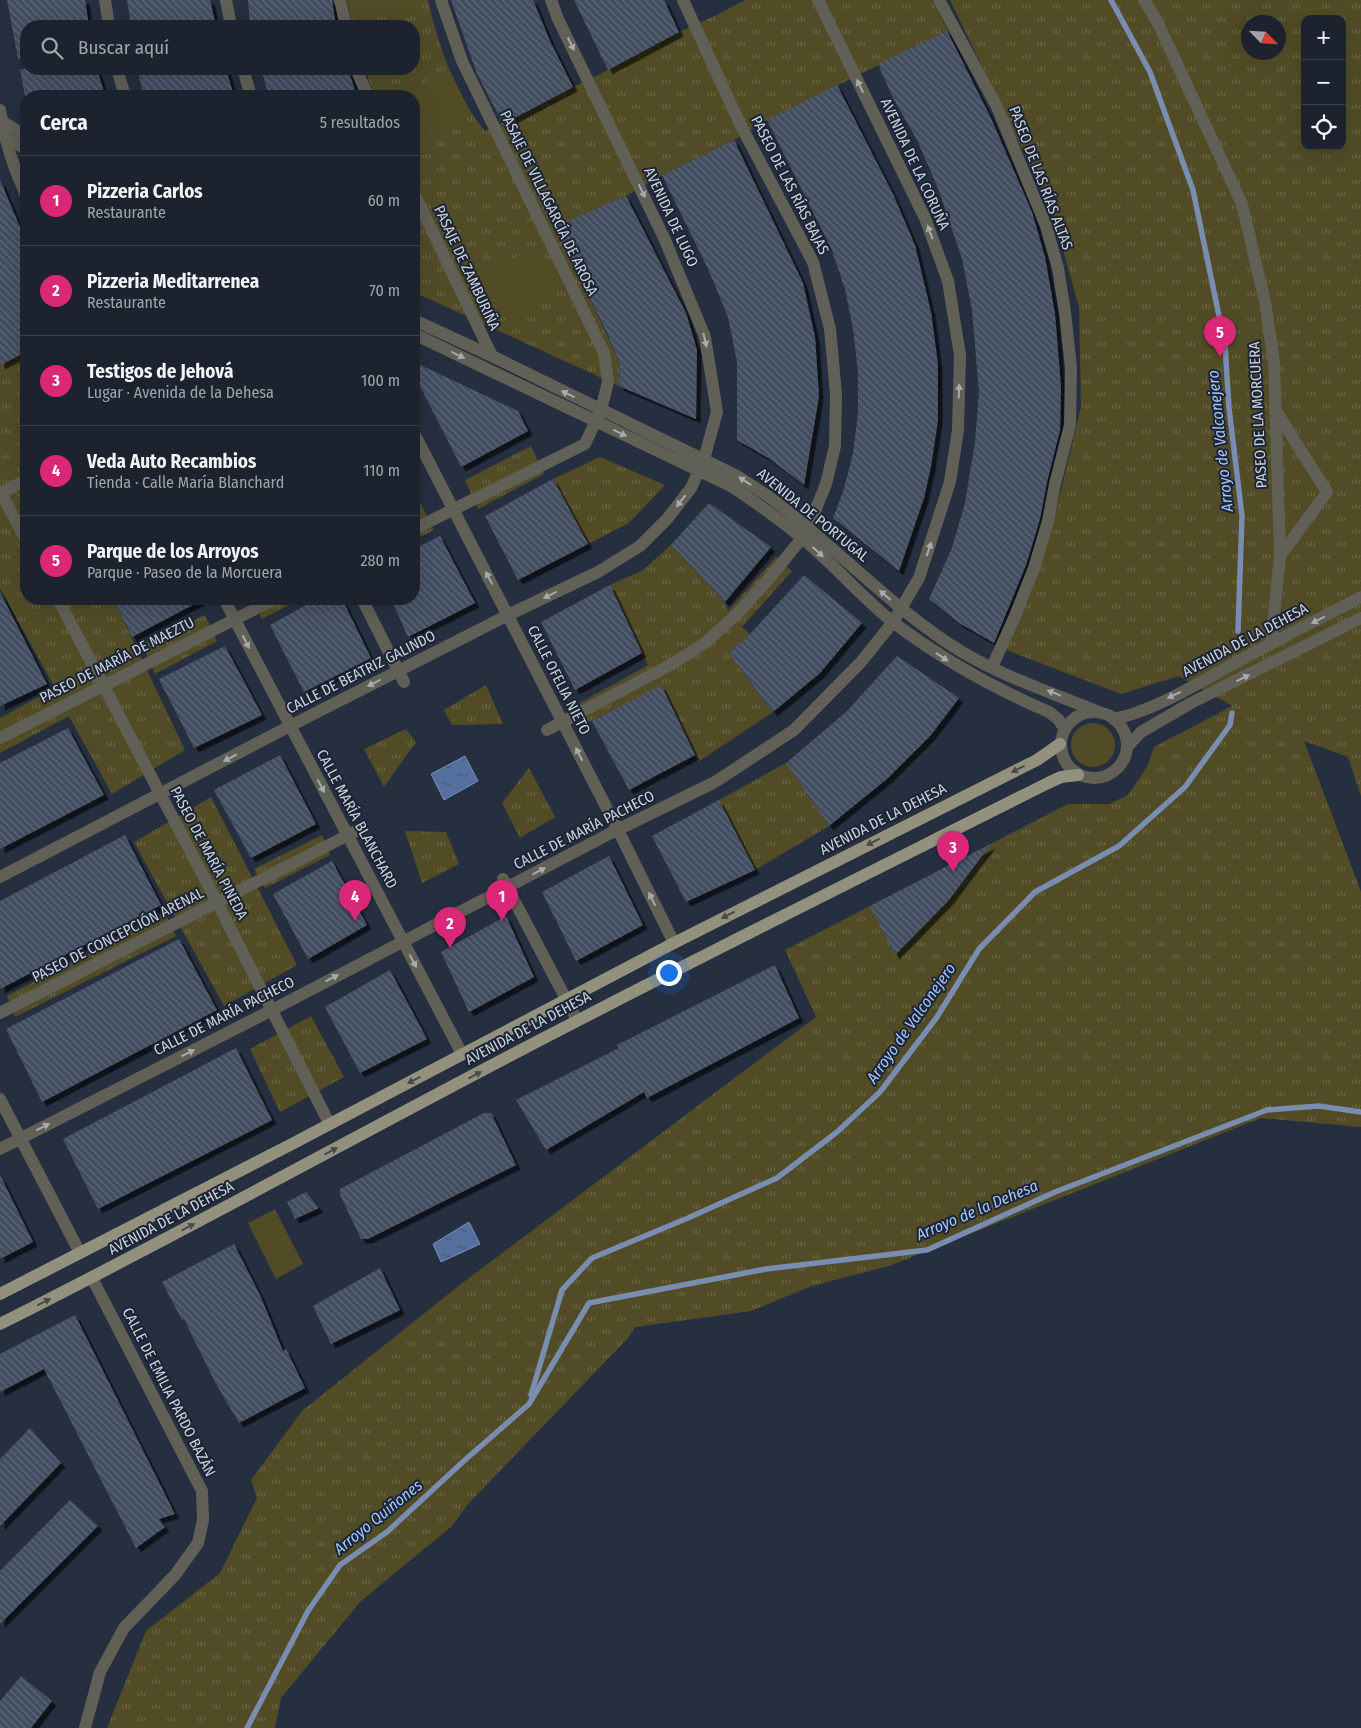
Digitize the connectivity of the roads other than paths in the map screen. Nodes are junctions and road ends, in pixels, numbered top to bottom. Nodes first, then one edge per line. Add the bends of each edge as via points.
1 (104, 0) edge
2 (226, 0) edge
3 (340, 0) edge
4 (441, 0) edge
5 (551, 0) edge
6 (683, 0) edge
7 (818, 0) edge
8 (939, 0) edge
9 (1144, 0) edge
10 (108, 20) edge
11 (230, 20) edge
12 (345, 20) edge
13 (119, 75) edge
14 (245, 75) edge
15 (358, 75) edge
16 (124, 90) edge
17 (248, 90) edge
18 (365, 90) edge
19 (2, 125) edge
20 (20, 133) edge
21 (20, 143) edge
22 (20, 182) edge
23 (420, 206) edge
24 (420, 323) edge
25 (420, 337) edge
26 (492, 356) junction
27 (1275, 410) junction
28 (598, 415) junction
29 (420, 444) edge
30 (702, 465) junction
31 (20, 483) edge
32 (0, 493) edge
33 (453, 510) junction
34 (420, 526) edge
35 (20, 529) edge
36 (805, 533) junction
37 (1280, 556) junction
38 (1361, 597) edge
39 (61, 605) edge
40 (227, 605) edge
41 (263, 605) edge
42 (365, 605) edge
43 (902, 610) junction
44 (508, 615) junction
45 (1361, 618) edge
46 (234, 619) junction
47 (893, 622) junction
48 (1271, 644) junction
49 (992, 667) junction
50 (401, 676) junction
51 (104, 684) junction
52 (1099, 712) junction
53 (1114, 719) junction
54 (562, 722) junction
55 (290, 726) junction
56 (1064, 729) junction
57 (547, 730) dead end
58 (0, 738) edge
59 (1060, 744) junction
60 (1127, 747) junction
61 (1078, 775) junction
62 (160, 794) junction
63 (618, 830) junction
64 (353, 833) junction
65 (0, 877) edge
66 (506, 883) junction
67 (217, 902) junction
68 (403, 942) junction
69 (674, 942) junction
70 (566, 1000) junction
71 (272, 1010) junction
72 (0, 1013) edge
73 (577, 1020) junction
74 (462, 1054) junction
75 (0, 1100) edge
76 (330, 1123) junction
77 (20, 1139) junction
78 (0, 1149) edge
79 (80, 1253) junction
80 (92, 1278) junction
81 (0, 1294) edge
82 (0, 1324) edge
83 (84, 1728) edge

1 - 10 street
2 - 11 street
3 - 12 street
4 - 28 street, PASAJE DE VILLAGARCÍA DE AROSA via 462,61 604,353 608,382
5 -> 30 street, AVENIDA DE LUGO via 665,240 705,337 717,412
6 - 36 street, PASEO DE LAS RÍAS BAJAS via 741,126 813,262 830,329 836,394 835,446 826,484
43 -> 7 street, AVENIDA DE LA CORUÑA via 919,578 950,482 958,430 960,355 948,281 925,218
8 - 49 street, PASEO DE LAS RÍAS ALTAS via 997,108 1046,226 1066,312 1071,368 1070,426 1048,521 1034,568
9 - 27 street, PASEO DE LA MORCUERA via 1157,21 1242,204 1265,302 1274,363
13 - 16 street
14 - 17 street
15 - 18 street
19 - 20 street
19 - 21 street
19 - 22 street
23 - 26 street, PASAJE DE ZAMBURIÑA
24 - 26 street, AVENIDA DE PORTUGAL
25 -> 28 street, AVENIDA DE PORTUGAL
28 -> 26 street, AVENIDA DE PORTUGAL
27 - 37 street, PASEO DE LA MORCUERA
27 - 37 street via 1327,492
28 - 30 street, AVENIDA DE PORTUGAL
28 - 33 street via 585,444
29 - 33 street, CALLE OFELIA NIETO
30 - 36 street, AVENIDA DE PORTUGAL via 737,476 771,498
30 -> 44 street, CALLE DE BEATRIZ GALINDO via 691,488 640,546 598,572
31 - 32 street
32 - 35 street
33 - 34 street
44 -> 33 street, CALLE OFELIA NIETO
43 -> 36 street, AVENIDA DE PORTUGAL
36 -> 47 street, AVENIDA DE PORTUGAL
36 - 54 street, PASEO DE LAS RÍAS BAJAS via 738,613 705,643
37 - 48 street, PASEO DE LA MORCUERA
38 -> 48 street, AVENIDA DE LA DEHESA
39 - 51 street, PASEO DE MARÍA PINEDA
40 - 46 street, CALLE MARÍA BLANCHARD
41 - 46 street, PASEO DE MARÍA DE MAEZTU
42 - 50 street
43 - 47 street, CALLE DE MARÍA PACHECO
43 - 49 street, AVENIDA DE PORTUGAL via 949,644
44 - 50 street, CALLE DE BEATRIZ GALINDO
44 - 54 street, CALLE OFELIA NIETO
60 -> 45 street, AVENIDA DE LA DEHESA via 1142,732 1191,703
46 - 51 street, PASEO DE MARÍA DE MAEZTU
46 -> 55 street, CALLE MARÍA BLANCHARD
47 -> 56 street, AVENIDA DE PORTUGAL via 945,660 1049,712
47 - 63 street, CALLE DE MARÍA PACHECO via 861,662 794,730 716,782
48 -> 53 street, AVENIDA DE LA DEHESA via 1185,690 1129,716
52 -> 49 street, AVENIDA DE PORTUGAL
50 -> 55 street, CALLE DE BEATRIZ GALINDO
51 - 58 street, PASEO DE MARÍA DE MAEZTU
51 - 62 street, PASEO DE MARÍA PINEDA
52 - 53 street
52 - 56 street via 1079,715
53 - 60 street via 1124,732
54 - 57 street, PASEO DE LAS RÍAS BAJAS
63 -> 54 street, CALLE OFELIA NIETO
55 -> 62 street, CALLE DE BEATRIZ GALINDO
55 -> 64 street, CALLE MARÍA BLANCHARD
56 - 59 street
59 - 61 street via 1065,762
59 -> 69 main road, AVENIDA DE LA DEHESA via 1028,764
60 - 61 street, AVENIDA DE LA DEHESA via 1119,768 1110,774 1099,778
61 - 73 main road, AVENIDA DE LA DEHESA via 1062,776
62 - 65 street, CALLE DE BEATRIZ GALINDO
62 - 67 street, PASEO DE MARÍA PINEDA
66 -> 63 street, CALLE DE MARÍA PACHECO
69 -> 63 street, CALLE OFELIA NIETO
64 - 67 street, PASEO DE CONCEPCIÓN ARENAL
64 - 68 street, CALLE MARÍA BLANCHARD
66 - 68 street, CALLE DE MARÍA PACHECO
66 - 70 street
67 - 71 street, PASEO DE MARÍA PINEDA
67 - 72 street, PASEO DE CONCEPCIÓN ARENAL
71 -> 68 street, CALLE DE MARÍA PACHECO
68 -> 74 street, CALLE MARÍA BLANCHARD
69 - 70 main road, AVENIDA DE LA DEHESA
70 - 73 street
70 - 74 main road, AVENIDA DE LA DEHESA
71 - 76 street, PASEO DE MARÍA PINEDA
77 -> 71 street, CALLE DE MARÍA PACHECO
80 -> 73 main road, AVENIDA DE LA DEHESA
74 -> 76 main road, AVENIDA DE LA DEHESA
75 - 77 street
76 - 79 main road, AVENIDA DE LA DEHESA
77 - 78 street, CALLE DE MARÍA PACHECO
77 - 79 street
79 - 81 main road, AVENIDA DE LA DEHESA
82 -> 80 main road, AVENIDA DE LA DEHESA
80 - 83 street, CALLE DE EMILIA PARDO BAZÁN via 202,1491 203,1520 198,1543 175,1575 124,1628 100,1672

